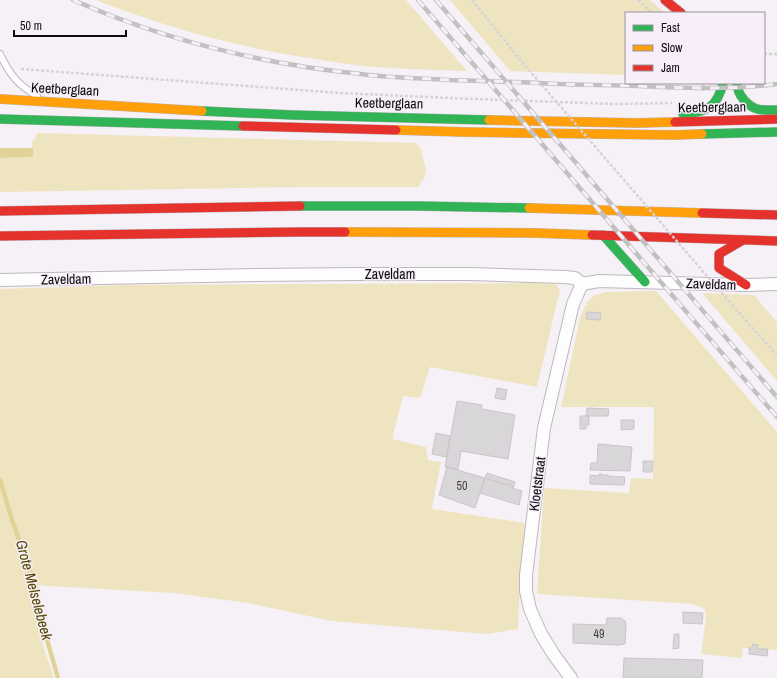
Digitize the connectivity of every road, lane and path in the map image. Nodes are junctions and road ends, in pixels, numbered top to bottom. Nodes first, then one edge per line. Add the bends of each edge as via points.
1 (472, 0) edge
2 (638, 0) edge
3 (665, 0) edge
4 (651, 12) edge
5 (679, 12) edge
6 (0, 54) edge
7 (765, 54) edge
8 (777, 54) edge
9 (7, 68) junction
10 (723, 84) edge
11 (737, 84) edge
12 (0, 99) edge
13 (47, 102) junction
14 (674, 103) dead end
15 (777, 110) edge
16 (0, 119) edge
17 (777, 120) edge
18 (638, 123) junction
19 (777, 132) edge
20 (0, 211) edge
21 (777, 215) edge
22 (602, 235) junction
23 (0, 236) edge
24 (743, 240) junction
25 (777, 241) edge
26 (0, 280) edge
27 (645, 282) junction
28 (582, 284) junction
29 (777, 284) edge
30 (746, 285) junction
31 (777, 355) edge
32 (571, 678) edge

1 - 31 path, bridge via 522,62
2 - 4 path
3 - 5 main road
6 - 9 lane
7 - 8 path
9 - 13 lane via 16,80
9 - 14 path via 340,93 465,99
10 - 18 main road via 713,106 706,110
11 - 15 main road via 739,94 750,107
12 - 13 main road, Keetberglaan
13 - 18 main road, Keetberglaan via 292,115
16 - 19 main road, Keetberglaan via 480,132 675,135
17 - 18 main road, Keetberglaan
20 - 21 main road via 418,206
22 - 23 main road via 299,232
22 - 24 main road
22 - 27 main road
24 - 25 main road
24 - 30 main road via 719,254 719,268
26 - 28 street, Zaveldam via 470,274 565,277 575,278
27 - 28 street, Zaveldam via 599,281
27 - 30 street, Zaveldam
28 - 32 street, Kloetstraat via 573,304 544,428 526,575 530,609 541,634
29 - 30 street, Zaveldam

